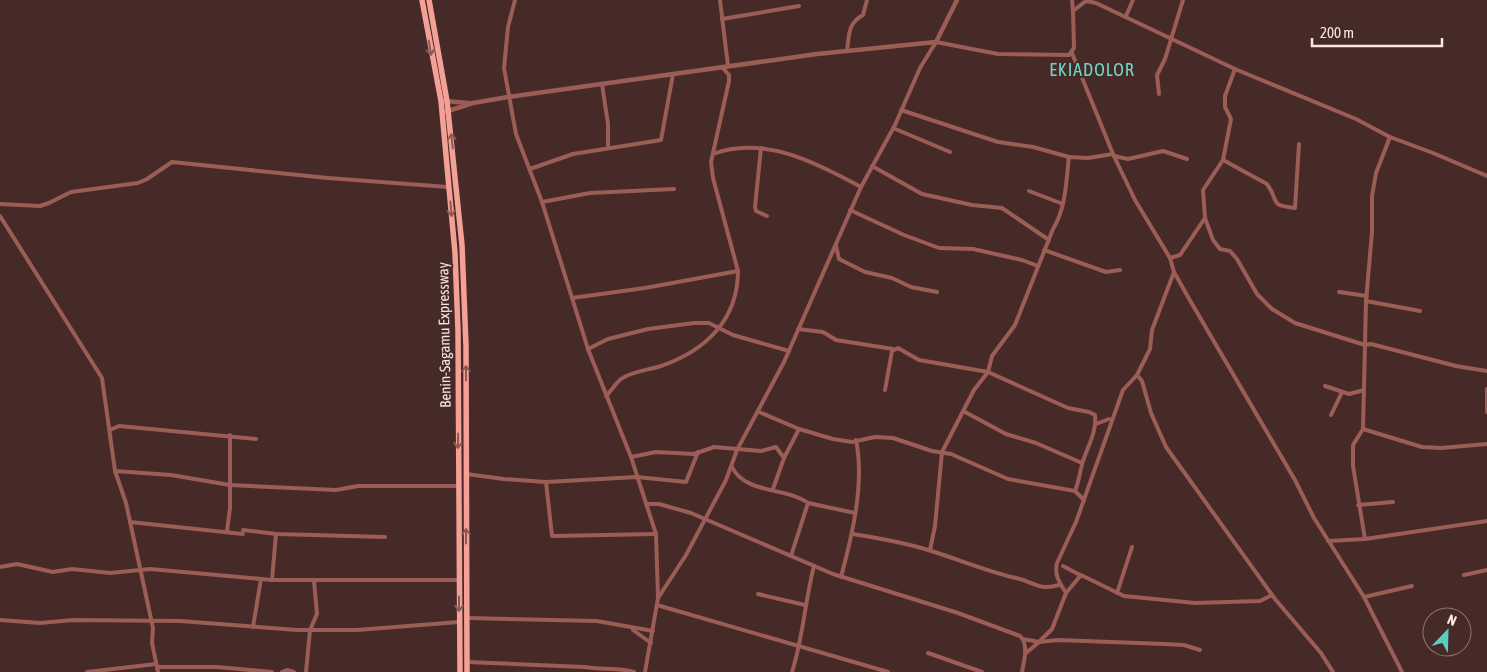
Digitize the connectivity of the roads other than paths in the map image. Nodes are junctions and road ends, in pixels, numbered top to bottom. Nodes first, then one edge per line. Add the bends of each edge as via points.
1 (422, 0) edge
2 (429, 0) edge
3 (515, 0) edge
4 (720, 0) edge
5 (867, 0) edge
6 (1072, 0) edge
7 (1134, 0) edge
8 (1183, 0) edge
9 (956, 1) edge
10 (1085, 1) edge
11 (799, 6) dead end
12 (1073, 11) junction
13 (1126, 16) junction
14 (722, 19) junction
15 (1171, 38) junction
16 (936, 42) junction
17 (847, 51) junction
18 (1072, 53) junction
19 (728, 66) junction
20 (722, 67) junction
21 (1235, 69) junction
22 (673, 74) junction
23 (602, 84) junction
24 (1159, 94) dead end
25 (508, 97) junction
26 (444, 101) junction
27 (473, 103) junction
28 (902, 110) junction
29 (445, 112) junction
30 (893, 128) junction
31 (1390, 137) junction
32 (1299, 144) dead end
33 (608, 147) junction
34 (761, 148) junction
35 (950, 152) dead end
36 (713, 154) junction
37 (1114, 155) junction
38 (1069, 157) junction
39 (1188, 159) dead end
40 (1223, 160) junction
41 (872, 166) junction
42 (530, 169) junction
43 (1487, 176) edge
44 (448, 187) junction
45 (861, 187) junction
46 (674, 189) dead end
47 (1029, 191) dead end
48 (542, 202) junction
49 (0, 204) edge
50 (1063, 204) junction
51 (850, 210) junction
52 (0, 216) edge
53 (767, 216) dead end
54 (1205, 218) junction
55 (1049, 240) junction
56 (836, 246) junction
57 (1044, 250) junction
58 (1170, 258) junction
59 (1038, 266) junction
60 (1120, 270) dead end
61 (738, 271) junction
62 (1174, 272) junction
63 (937, 292) dead end
64 (1338, 292) dead end
65 (572, 298) junction
66 (1366, 298) junction
67 (1420, 311) dead end
68 (720, 329) junction
69 (798, 329) junction
70 (1364, 345) junction
71 (588, 349) junction
72 (893, 349) junction
73 (788, 351) junction
74 (1487, 371) edge
75 (988, 372) junction
76 (1137, 375) junction
77 (1325, 386) dead end
78 (1487, 389) edge
79 (885, 390) dead end
80 (1364, 390) junction
81 (1342, 392) junction
82 (606, 396) junction
83 (1487, 397) edge
84 (759, 412) junction
85 (965, 412) junction
86 (1487, 412) edge
87 (1331, 415) dead end
88 (1109, 419) dead end
89 (1096, 424) junction
90 (799, 429) junction
91 (1363, 429) junction
92 (110, 430) junction
93 (230, 435) junction
94 (256, 439) dead end
95 (856, 440) junction
96 (1487, 444) edge
97 (737, 450) junction
98 (698, 452) junction
99 (942, 452) junction
100 (631, 457) junction
101 (784, 458) junction
102 (1082, 463) junction
103 (732, 467) junction
104 (115, 471) junction
105 (466, 474) junction
106 (637, 477) junction
107 (546, 482) junction
108 (230, 485) junction
109 (458, 486) junction
110 (773, 489) junction
111 (1075, 491) junction
112 (1084, 500) junction
113 (1394, 502) dead end
114 (808, 503) junction
115 (646, 504) junction
116 (1358, 504) junction
117 (855, 513) junction
118 (705, 520) junction
119 (1487, 521) edge
120 (130, 522) junction
121 (227, 531) junction
122 (276, 534) junction
123 (656, 534) junction
124 (853, 534) junction
125 (385, 537) dead end
126 (1365, 540) junction
127 (1328, 541) junction
128 (1132, 547) dead end
129 (930, 550) junction
130 (791, 556) junction
131 (814, 566) junction
132 (1062, 566) dead end
133 (0, 567) edge
134 (139, 569) junction
135 (1487, 570) edge
136 (1082, 576) junction
137 (1464, 576) dead end
138 (841, 577) junction
139 (261, 579) junction
140 (272, 580) junction
141 (459, 580) junction
142 (314, 581) junction
143 (1059, 585) junction
144 (1412, 586) dead end
145 (1066, 593) junction
146 (758, 594) dead end
147 (1117, 594) junction
148 (1272, 595) junction
149 (1364, 597) junction
150 (658, 598) junction
151 (657, 605) junction
152 (805, 606) junction
153 (467, 618) junction
154 (0, 620) edge
155 (151, 622) junction
156 (460, 622) junction
157 (254, 627) junction
158 (631, 628) junction
159 (310, 630) junction
160 (653, 631) junction
161 (1023, 639) junction
162 (1040, 642) junction
163 (651, 643) junction
164 (799, 646) junction
165 (1200, 650) dead end
166 (928, 653) dead end
167 (1026, 653) junction
168 (467, 662) junction
169 (156, 664) junction
170 (87, 672) edge
171 (158, 672) edge
172 (272, 672) edge
173 (282, 672) edge
174 (294, 672) edge
175 (306, 672) edge
176 (460, 672) edge
177 (467, 672) edge
178 (634, 672) edge
179 (645, 672) edge
180 (792, 672) edge
181 (888, 672) edge
182 (982, 672) edge
183 (1022, 672) edge
184 (1333, 672) edge
185 (1402, 672) edge

1 -> 26 highway
2 - 26 highway
3 - 25 street via 508,27 504,68
4 - 14 street
5 - 17 street via 863,15 850,27
6 - 12 street
7 - 13 street
8 - 15 street
9 - 16 street
10 - 12 street
10 - 13 street
11 - 14 street
12 - 18 street
13 - 15 street
14 - 19 street
15 - 21 street
15 - 24 street via 1157,75
16 - 17 street
16 - 18 street via 998,54
16 - 28 street via 920,68
17 - 19 street
18 - 37 street
19 - 20 street
20 - 22 street
20 - 36 street via 729,80
21 - 31 street via 1356,119
21 - 40 street via 1225,96 1225,107 1231,119
22 - 23 street
22 - 33 street via 661,140
23 - 25 street
23 - 33 street
25 - 27 street
25 - 42 street via 516,134
26 - 27 street
26 - 29 highway
27 - 29 street
28 - 30 street
28 - 38 street via 998,142
29 - 44 highway, Benin-Sagamu Expressway
105 -> 29 highway via 462,245
30 - 35 street
30 - 41 street
31 - 43 street
31 - 66 street via 1376,173 1372,196
32 - 40 street via 1295,208 1280,206 1274,201 1268,184
33 - 42 street via 573,154
34 - 36 street via 725,149
34 - 45 street via 833,172
34 - 53 street via 755,207 756,211
36 - 61 street via 713,178
37 - 38 street
37 - 39 street via 1128,159 1163,151
37 - 58 street
38 - 50 street
40 - 54 street via 1203,190
41 - 45 street
41 - 55 street via 922,194 972,206 1002,208
42 - 48 street
44 - 49 street via 172,162 138,183 71,192 40,206
44 -> 109 highway, Benin-Sagamu Expressway via 458,330
45 - 51 street
46 - 48 street via 590,193
47 - 50 street
48 - 65 street
50 - 55 street
51 - 56 street
51 - 59 street via 939,248 972,249
52 - 92 street via 102,378
54 - 58 street via 1180,255
54 - 70 street via 1213,240 1220,249 1230,251 1237,259 1262,302 1295,323
55 - 57 street
56 - 63 street via 839,259 845,264 892,278 911,288
56 - 69 street
57 - 59 street
57 - 60 street via 1106,272
58 - 62 street
59 - 75 street via 1015,325 992,356
61 - 65 street
61 - 68 street via 738,282
62 - 76 street via 1152,330 1150,349
62 - 127 street
64 - 66 street
65 - 71 street
66 - 67 street
66 - 70 street
68 - 71 street via 709,323 694,323 648,329 608,339
68 - 73 street
68 - 82 street via 702,346 664,365 621,379
69 - 72 street via 823,332 836,340
69 - 73 street
70 - 74 street
70 - 80 street
71 - 82 street
72 - 75 street via 904,350 919,360
72 - 79 street
73 - 84 street
75 - 85 street via 974,390
75 - 89 street via 1068,408 1089,412 1095,415
76 - 112 street via 1118,402
76 - 148 street via 1166,446
77 - 81 street
78 - 83 street
80 - 81 street via 1349,394
80 - 91 street
81 - 87 street
82 - 100 street
83 - 86 street
84 - 90 street
84 - 97 street
85 - 99 street
85 - 102 street via 1006,434
88 - 89 street
89 - 102 street
90 - 95 street
90 - 101 street
91 - 96 street via 1422,447
91 - 116 street via 1353,445
92 - 93 street via 119,426
92 - 104 street
93 - 94 street
93 - 108 street
95 - 99 street via 893,438
95 - 117 street
97 - 98 street via 714,447
97 - 101 street via 761,451 776,447
97 - 103 street
98 - 100 street via 649,452
98 - 106 street via 686,482
99 - 111 street via 1008,478
99 - 129 street
100 - 106 street
101 - 110 street
102 - 111 street
103 - 110 street via 736,476 747,483
103 - 118 street
104 - 108 street via 171,475
104 - 120 street
105 - 107 street
153 -> 105 highway
106 - 107 street
106 - 115 street
107 - 123 street via 552,536
108 - 109 street via 336,490 358,486
108 - 121 street
109 - 141 highway, Benin-Sagamu Expressway
110 - 114 street
111 - 112 street
112 - 143 street via 1057,562
113 - 116 street
114 - 117 street
114 - 130 street
115 - 118 street via 674,508
115 - 123 street
116 - 126 street
117 - 124 street
118 - 130 street
118 - 150 street
119 - 126 street
120 - 121 street
120 - 134 street
121 - 122 street
122 - 125 street
122 - 140 street
123 - 150 street
124 - 129 street
124 - 138 street
126 - 127 street
127 - 149 street
128 - 147 street
129 - 143 street via 1039,588
130 - 131 street
131 - 138 street
131 - 152 street
132 - 136 street
133 - 134 street via 17,564 53,572 72,569 110,573
134 - 139 street
134 - 155 street
135 - 137 street
136 - 145 street
136 - 147 street
138 - 161 street via 958,613
139 - 140 street
139 - 157 street
140 - 142 street
141 - 142 street
141 -> 156 highway, Benin-Sagamu Expressway
142 - 159 street via 317,614
143 - 145 street
144 - 149 street
145 - 162 street via 1052,629
146 - 152 street
147 - 148 street via 1195,603 1260,601
148 - 184 street
149 - 185 street
150 - 151 street
151 - 160 street
151 - 164 street
152 - 164 street
153 - 158 street via 597,621
153 - 168 highway
154 - 155 street
155 - 157 street
155 - 169 street
156 - 159 street via 357,630
156 - 176 highway, Benin-Sagamu Expressway
157 - 159 street
158 - 160 street
158 - 163 street
159 - 175 street
160 - 163 street
161 - 162 street
161 - 167 street
162 - 165 street via 1165,644
162 - 167 street
163 - 179 street
164 - 180 street
164 - 181 street
166 - 182 street
167 - 183 street
168 - 177 highway
168 - 178 street via 601,670 618,668
169 - 170 street
169 - 171 street
169 - 172 street via 158,667 217,667
173 - 174 street

